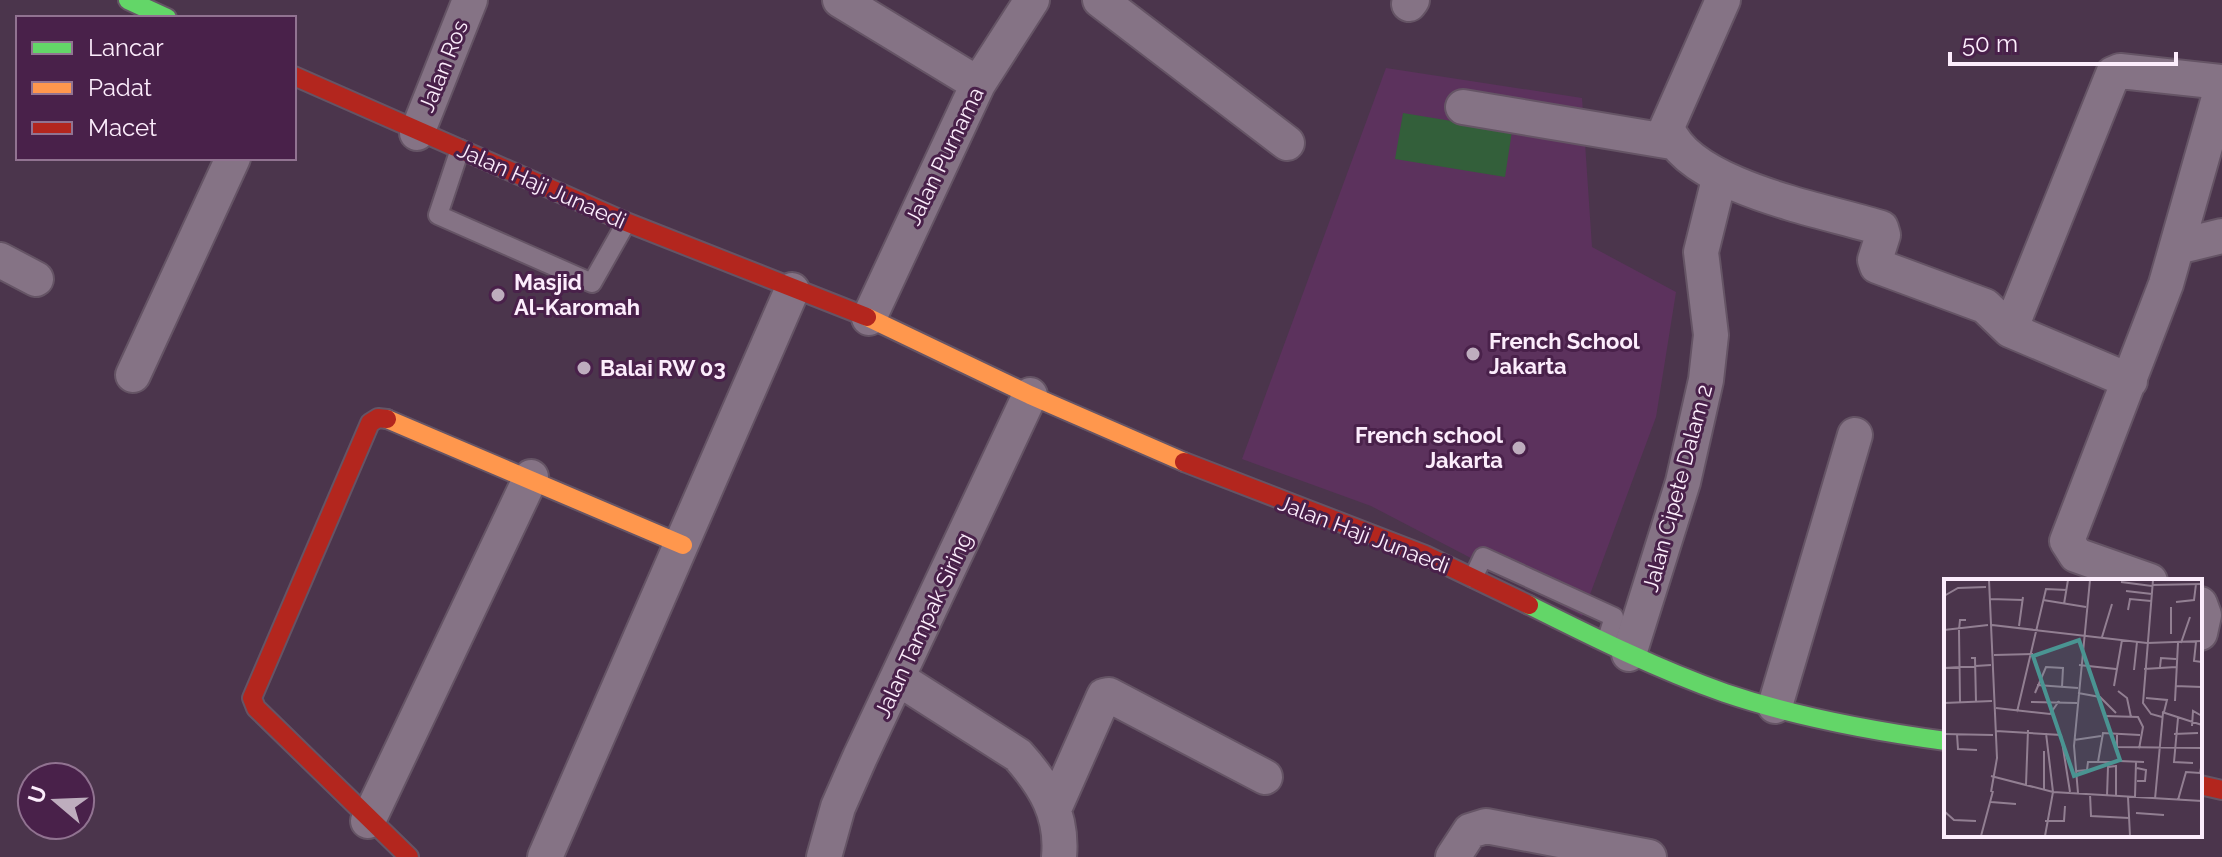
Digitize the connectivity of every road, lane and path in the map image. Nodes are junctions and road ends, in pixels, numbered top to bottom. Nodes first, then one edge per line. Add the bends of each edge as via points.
1 (128, 0) edge
2 (470, 0) edge
3 (840, 0) edge
4 (1032, 0) edge
5 (1100, 0) edge
6 (1723, 0) edge
7 (163, 16) edge
8 (296, 77) edge
9 (978, 84) junction
10 (2222, 84) edge
11 (1463, 107) dead end
12 (417, 133) junction
13 (1670, 135) junction
14 (1287, 143) dead end
15 (460, 149) junction
16 (232, 160) edge
17 (1719, 179) junction
18 (626, 222) junction
19 (2222, 236) edge
20 (2177, 247) junction
21 (0, 260) edge
22 (36, 279) dead end
23 (792, 290) junction
24 (869, 318) junction
25 (2010, 330) junction
26 (133, 375) dead end
27 (2130, 381) junction
28 (1030, 395) junction
29 (1855, 435) dead end
30 (531, 477) junction
31 (683, 545) junction
32 (1473, 578) junction
33 (2144, 579) edge
34 (1618, 648) junction
35 (899, 679) junction
36 (1775, 706) junction
37 (1944, 741) edge
38 (1265, 777) dead end
39 (2202, 785) edge
40 (2222, 790) edge
41 (1055, 807) junction
42 (368, 821) junction
43 (409, 857) edge
44 (545, 857) edge
45 (824, 857) edge
46 (1059, 857) edge
47 (1453, 857) edge
48 (1649, 857) edge

1 - 7 street
2 - 12 street, Jalan Ros
3 - 9 street
4 - 9 street, Jalan Purnama
5 - 14 street
6 - 13 street
8 - 12 street, Jalan Haji Junaedi
9 - 24 street, Jalan Purnama
10 - 20 street
10 - 25 street via 2113,74
11 - 13 street
12 - 15 street, Jalan Haji Junaedi
13 - 17 street via 1687,158
15 - 18 street, Jalan Haji Junaedi
15 - 18 lane via 437,213 452,222 592,283
16 - 26 street
17 - 25 street via 1881,228 1877,266 1985,306
17 - 34 street, Jalan Cipete Dalam 2 via 1701,252 1711,335 1706,380 1683,482
18 - 23 street, Jalan Haji Junaedi
19 - 20 street
20 - 27 street
21 - 22 street
23 - 24 street, Jalan Haji Junaedi
23 - 31 street
24 - 28 street, Jalan Haji Junaedi
25 - 27 street
27 - 33 street via 2067,541 2076,555
28 - 32 street, Jalan Haji Junaedi via 1244,488 1344,522
28 - 35 street, Jalan Tampak Siring
29 - 36 street
30 - 31 street
30 - 42 street
30 - 42 street via 389,419 370,423 252,693 256,708
31 - 44 street
32 - 34 street, Jalan Haji Junaedi
32 - 34 lane via 1483,557 1614,617
34 - 36 street, Jalan Haji Junaedi via 1726,693
35 - 41 street via 1018,755
35 - 45 street, Jalan Tampak Siring via 838,807
36 - 37 street, Jalan Haji Junaedi via 1873,731
38 - 41 street via 1109,695 1104,696
39 - 40 street
41 - 46 street
42 - 43 street
47 - 48 street via 1470,831 1486,826

